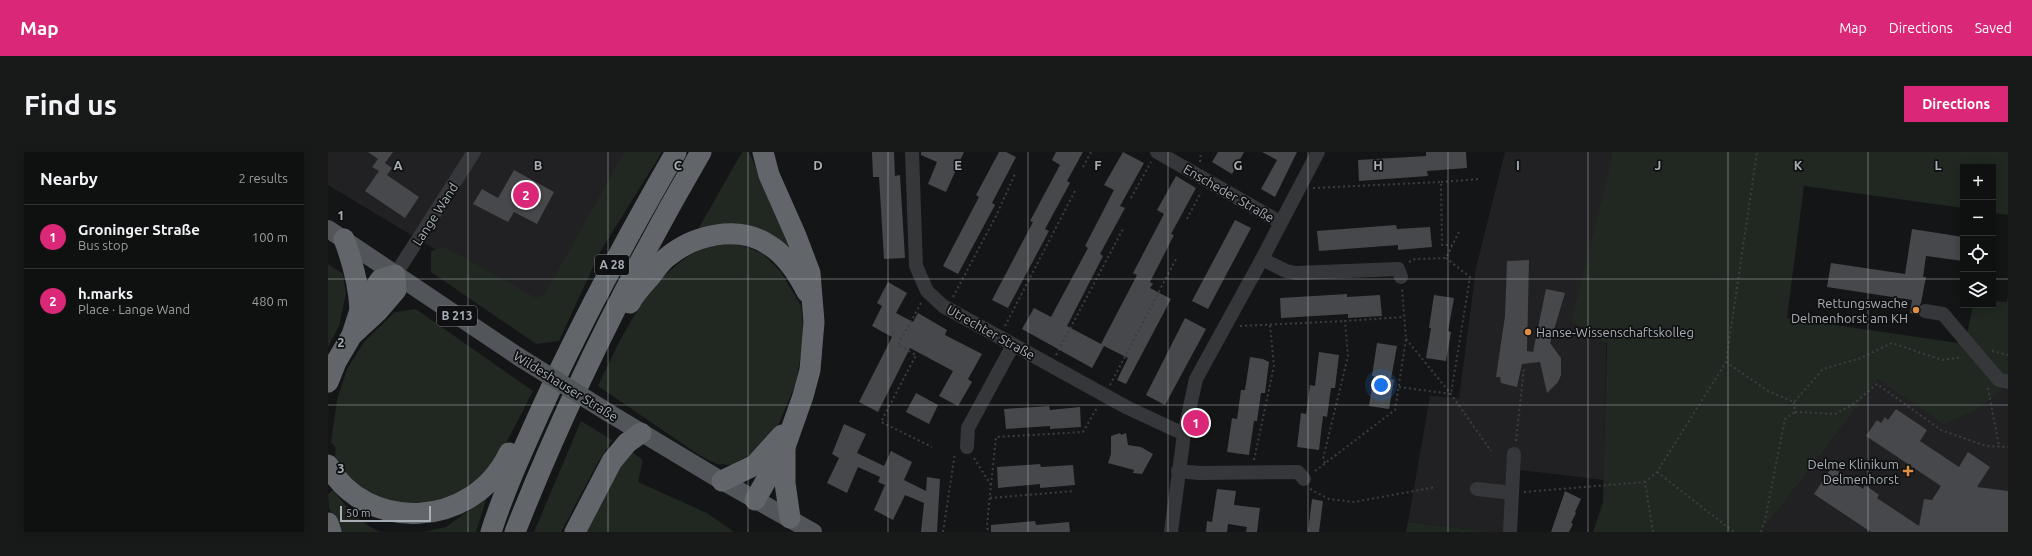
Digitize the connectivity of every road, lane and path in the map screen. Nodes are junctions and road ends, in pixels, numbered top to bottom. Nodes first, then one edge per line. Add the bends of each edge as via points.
1 (474, 152) edge
2 (676, 152) edge
3 (701, 152) edge
4 (762, 152) edge
5 (912, 152) edge
6 (1092, 152) edge
7 (1157, 152) edge
8 (1318, 152) edge
9 (1757, 152) edge
10 (1083, 167) dead end
11 (1015, 174) dead end
12 (1479, 179) dead end
13 (1207, 180) junction
14 (1441, 182) junction
15 (1299, 187) junction
16 (1076, 189) dead end
17 (1131, 198) dead end
18 (1186, 219) dead end
19 (1280, 222) junction
20 (1123, 229) dead end
21 (1459, 232) dead end
22 (336, 234) edge
23 (1452, 245) junction
24 (1446, 258) junction
25 (1176, 259) dead end
26 (1262, 259) junction
27 (1399, 273) junction
28 (395, 275) junction
29 (928, 291) junction
30 (812, 302) junction
31 (947, 308) junction
32 (360, 310) junction
33 (1925, 311) dead end
34 (1404, 317) junction
35 (1345, 321) junction
36 (1228, 322) junction
37 (1270, 325) junction
38 (352, 335) junction
39 (999, 337) junction
40 (1406, 339) junction
41 (599, 340) junction
42 (1014, 345) junction
43 (1976, 354) junction
44 (2008, 355) edge
45 (1726, 362) junction
46 (1050, 365) junction
47 (1524, 367) dead end
48 (1988, 368) junction
49 (554, 380) junction
50 (328, 382) edge
51 (2008, 382) edge
52 (1399, 387) junction
53 (1451, 394) junction
54 (1105, 395) junction
55 (1794, 402) junction
56 (1795, 412) junction
57 (792, 424) junction
58 (641, 433) junction
59 (1184, 434) junction
60 (1999, 446) junction
61 (785, 447) junction
62 (932, 447) dead end
63 (2008, 447) edge
64 (961, 450) junction
65 (1491, 451) dead end
66 (1514, 454) joint
67 (1325, 463) junction
68 (328, 465) edge
69 (1178, 471) junction
70 (1657, 472) junction
71 (1251, 473) junction
72 (1304, 479) junction
73 (722, 481) junction
74 (1645, 482) junction
75 (991, 485) junction
76 (1436, 486) dead end
77 (1477, 489) dead end
78 (1075, 491) dead end
79 (1512, 492) junction
80 (990, 498) junction
81 (756, 500) junction
82 (790, 518) junction
83 (328, 523) edge
84 (332, 532) edge
85 (491, 532) edge
86 (515, 532) edge
87 (575, 532) edge
88 (813, 532) edge
89 (943, 532) edge
90 (988, 532) edge
91 (1171, 532) edge
92 (1510, 532) edge
93 (1653, 532) edge
94 (1734, 532) edge
95 (1761, 532) edge

1 - 28 street, Lange Wand
2 - 49 highway, A 28 via 620,250
3 - 41 highway, A 28
4 - 30 highway via 810,273
5 - 29 street, Utrechter Straße via 916,266
6 - 10 path
7 - 13 street, Enscheder Straße
7 - 17 path
8 - 15 street
9 - 45 path
11 - 31 path via 996,216
12 - 14 path
13 - 18 path
13 - 19 street, Enscheder Straße
14 - 15 path
14 - 23 path via 1442,245
15 - 19 street
16 - 39 path
19 - 26 street
20 - 46 path
21 - 23 path
22 - 28 main road, Wildeshauser Straße / B 213
22 - 32 highway via 354,265
23 - 24 path
24 - 27 path via 1416,259
24 - 53 path via 1470,277
25 - 54 path
26 - 27 street via 1296,274
26 - 36 street
27 - 34 path
28 - 32 highway via 380,280
28 - 38 highway via 396,290
28 - 58 main road, Wildeshauser Straße / B 213, bridge
29 - 31 street, Utrechter Straße
29 - 62 path via 898,345 916,355 881,422
30 - 41 highway via 799,276 769,244 746,235 723,233 696,240 666,258 634,295 618,325
30 - 57 highway via 814,344 810,370
31 - 39 street, Utrechter Straße
32 - 38 highway
33 - 43 street via 1943,314
34 - 35 path
34 - 40 path
35 - 37 path
35 - 67 path via 1348,356 1323,459
36 - 37 path via 1236,327
36 - 59 street via 1196,379
37 - 71 path via 1274,366
38 - 50 highway
39 - 42 street, Utrechter Straße
40 - 52 path
40 - 53 path
41 - 86 highway, A 28
42 - 46 street, Utrechter Straße
42 - 64 street via 968,428
43 - 48 street
43 - 55 path via 1942,360 1892,343 1861,358 1823,369
44 - 48 path via 1992,351
45 - 55 path via 1768,391
45 - 70 path
46 - 54 street, Utrechter Straße
47 - 66 path
48 - 51 street via 1999,380
48 - 60 path via 1986,380
49 - 68 highway via 532,404 504,464 494,479 481,493 453,513 426,524 396,525 369,516 356,508 345,496 334,481
49 - 85 highway, A 28 via 504,492
52 - 53 path
52 - 67 path via 1395,410
53 - 65 path
54 - 59 street, Utrechter Straße
54 - 75 path via 1083,432 996,437
55 - 56 path
56 - 60 path via 1835,414 1852,405 1877,384 1941,430 1986,446
56 - 95 path via 1785,419
57 - 61 highway
57 - 73 highway via 755,465
58 - 73 main road, Wildeshauser Straße / B 213
58 - 87 highway via 627,443 612,460
59 - 69 street
60 - 63 path
61 - 81 highway
61 - 82 highway via 785,483
64 - 75 path
64 - 89 path
66 - 79 street
67 - 72 path
69 - 71 street via 1199,474
69 - 91 street
70 - 74 path
70 - 94 path
71 - 72 street via 1298,472
72 - 76 path via 1305,487 1329,499 1354,502
73 - 81 main road, Wildeshauser Straße / B 213
74 - 79 path
74 - 93 path
75 - 80 path
77 - 79 street
78 - 80 path
79 - 92 street
80 - 90 path
81 - 82 main road, Wildeshauser Straße
82 - 88 main road, Wildeshauser Straße
83 - 84 highway

